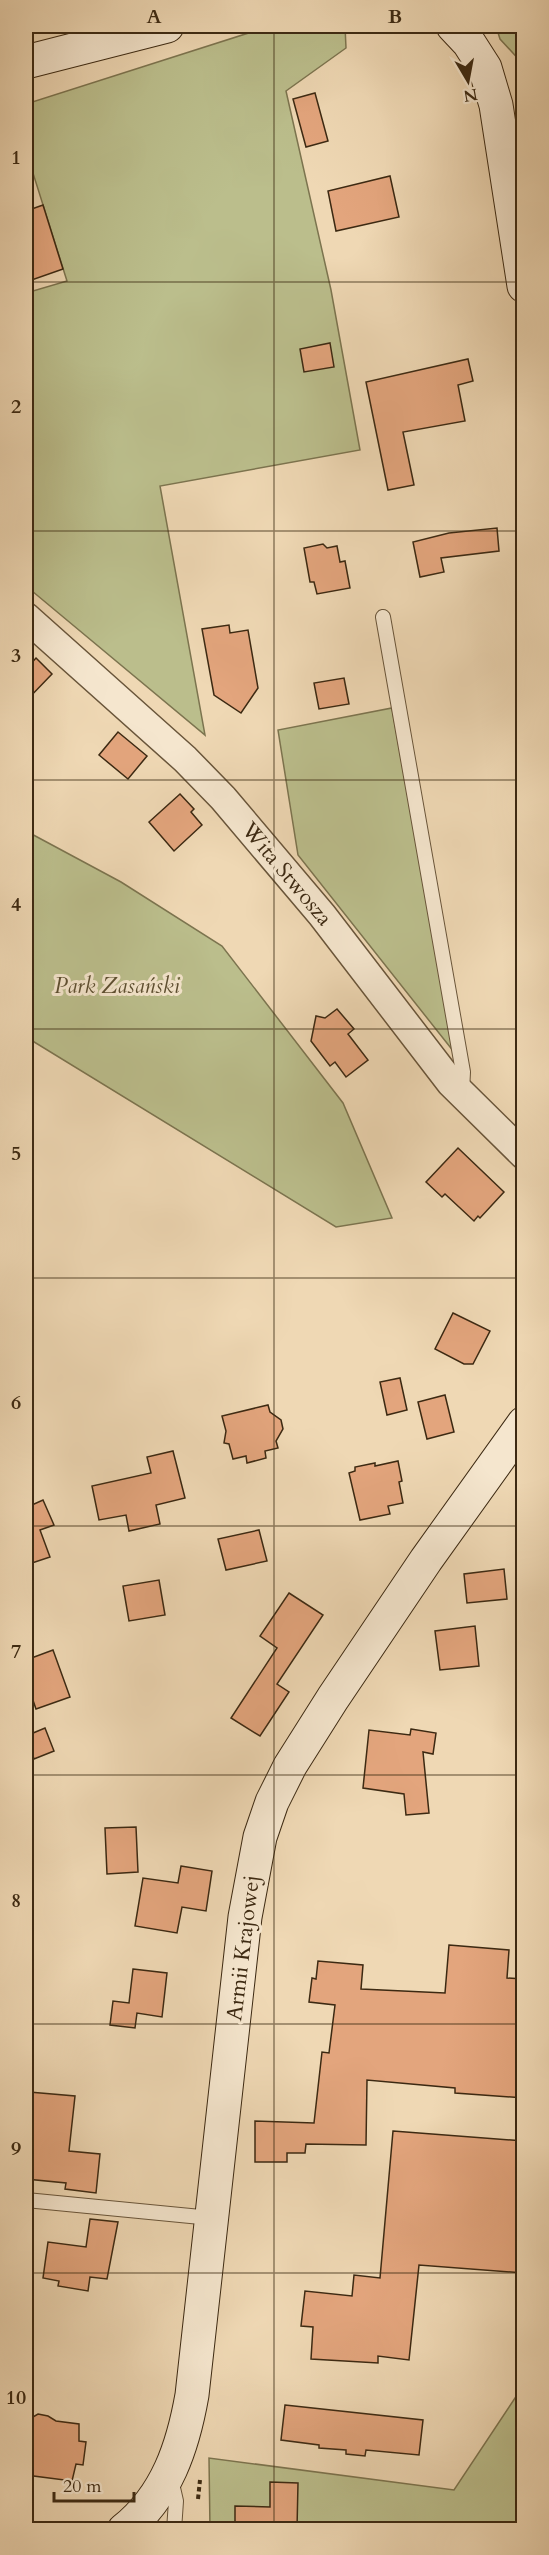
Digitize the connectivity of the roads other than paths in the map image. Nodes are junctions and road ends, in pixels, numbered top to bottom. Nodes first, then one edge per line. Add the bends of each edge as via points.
1 (167, 26) edge
2 (453, 26) edge
3 (26, 62) edge
4 (524, 286) edge
5 (383, 616) dead end
6 (26, 617) edge
7 (461, 1093) junction
8 (524, 1155) edge
9 (524, 1424) edge
10 (26, 2200) edge
11 (211, 2218) junction
12 (185, 2475) junction
13 (124, 2529) edge
14 (174, 2529) edge

1 - 3 street
2 - 4 street via 485,68 496,105
5 - 7 lane via 463,1072
6 - 7 street, Wita Stwosza via 185,759 223,798 322,915
7 - 8 street, Wita Stwosza
9 - 11 street, Armii Krajowej via 333,1698 272,1802 260,1837 245,1917
10 - 11 lane
11 - 12 street, Armii Krajowej via 185,2435
12 - 13 street, Armii Krajowej
12 - 14 lane

